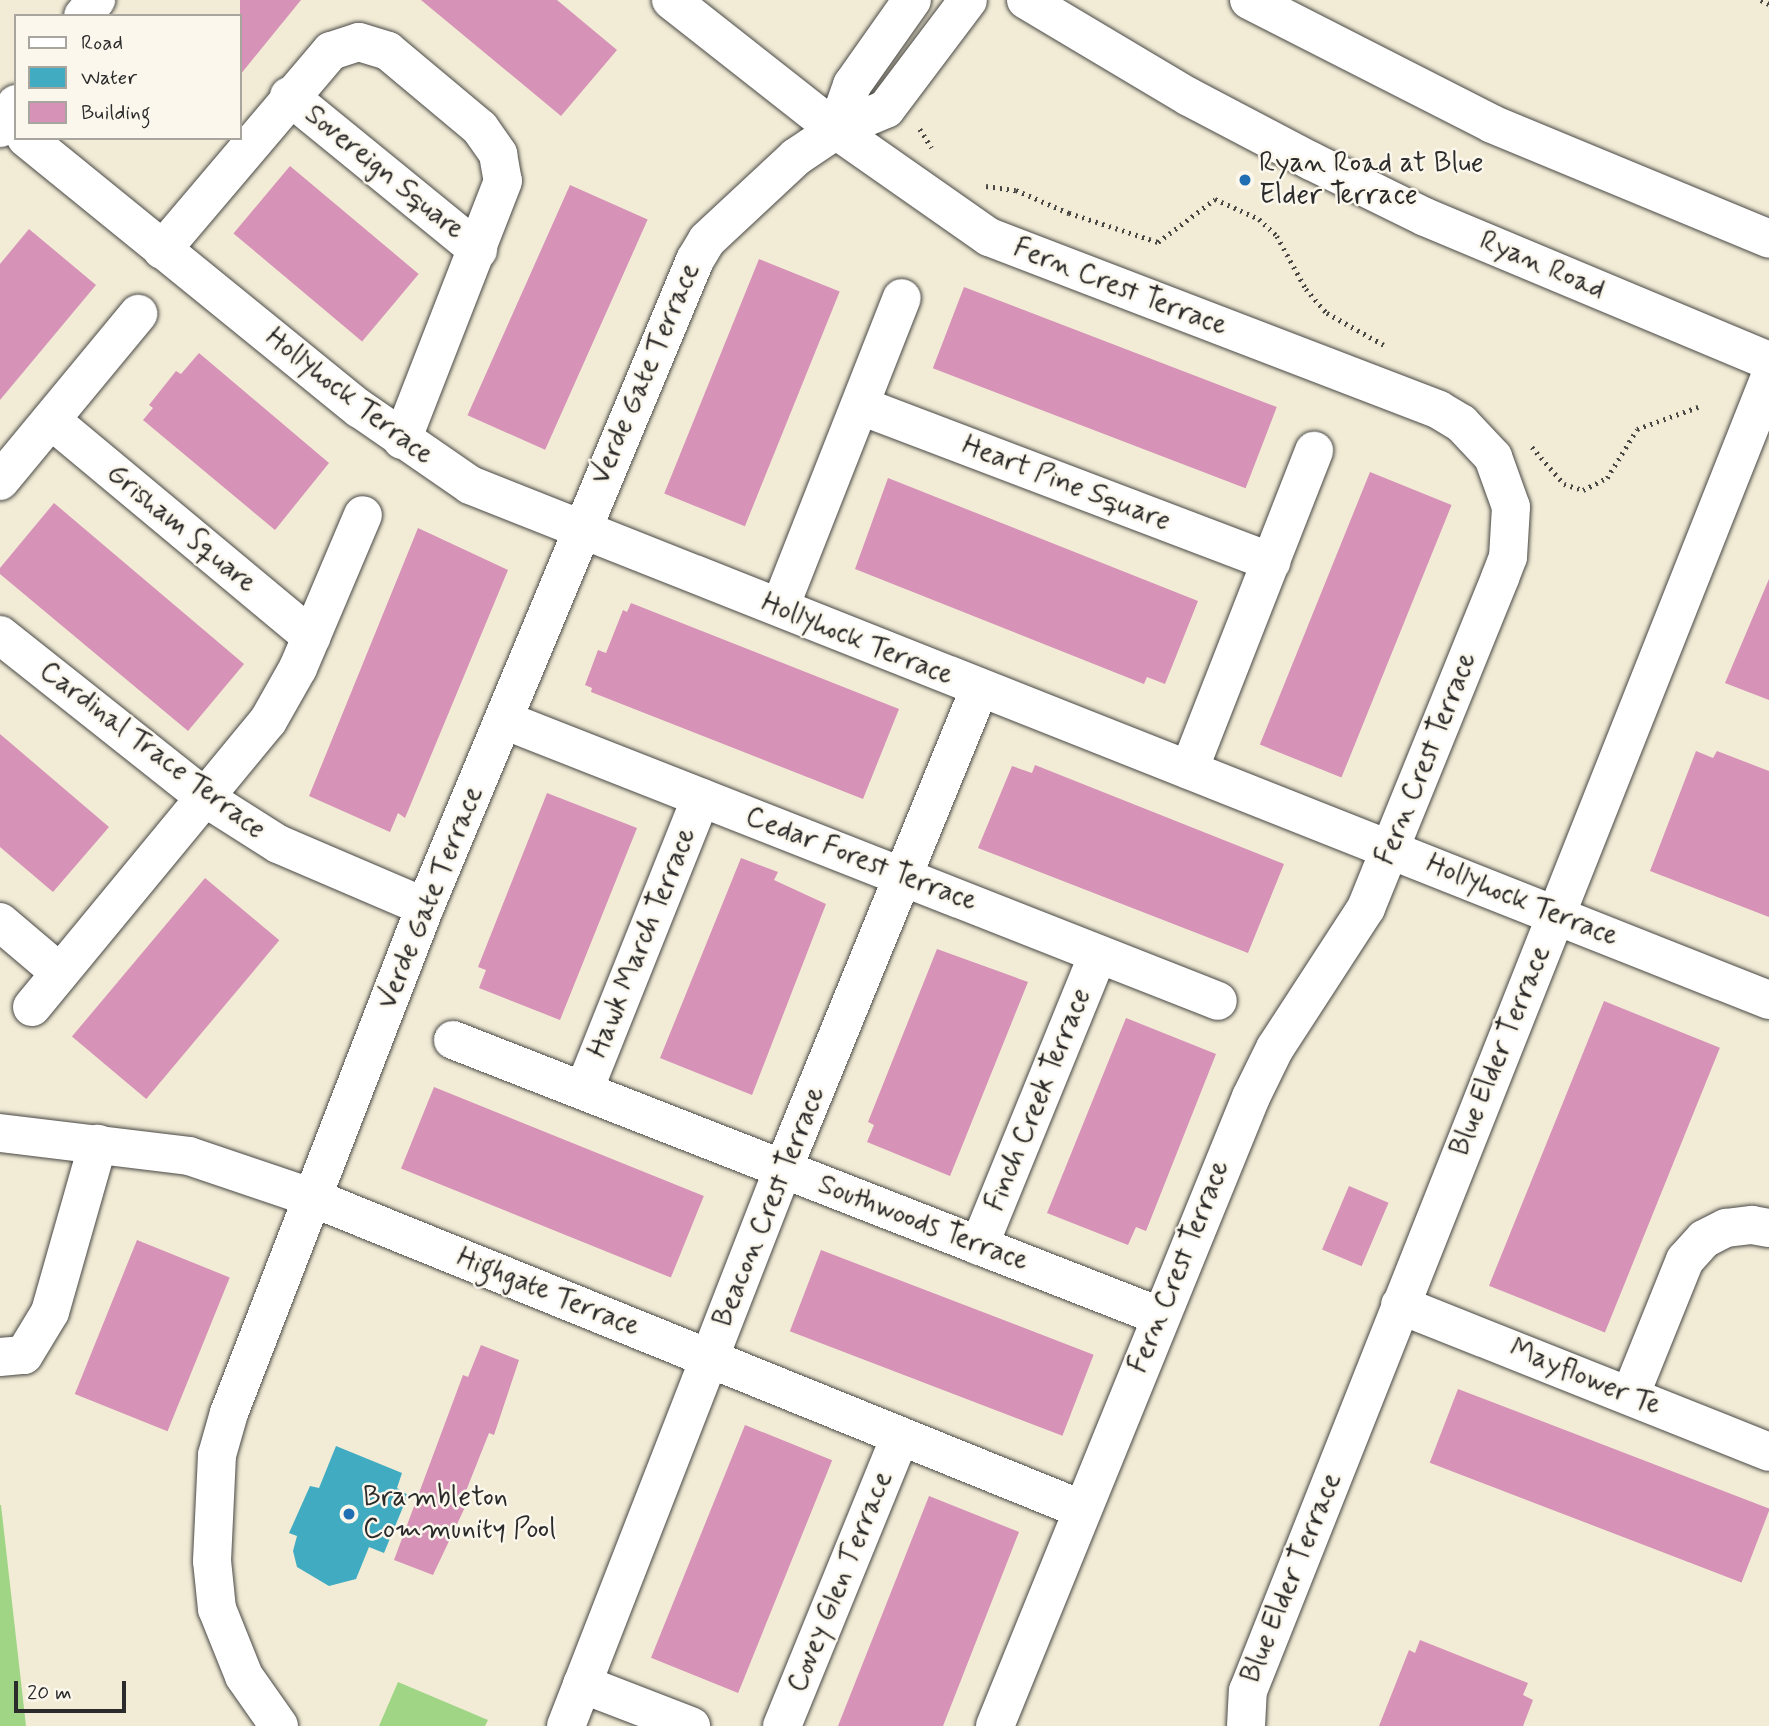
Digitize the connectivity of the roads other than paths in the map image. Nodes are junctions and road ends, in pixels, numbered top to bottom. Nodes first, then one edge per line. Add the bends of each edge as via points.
1 (96, 0) edge
2 (671, 0) edge
3 (912, 0) edge
4 (968, 0) edge
5 (1026, 0) edge
6 (1249, 0) edge
7 (85, 14) edge
8 (289, 96) junction
9 (836, 130) junction
10 (31, 140) edge
11 (1769, 239) edge
12 (162, 250) junction
13 (478, 250) junction
14 (902, 298) dead end
15 (138, 314) dead end
16 (1769, 361) edge
17 (1769, 379) edge
18 (861, 406) junction
19 (51, 420) junction
20 (402, 440) junction
21 (1314, 451) dead end
22 (0, 481) edge
23 (363, 515) dead end
24 (579, 530) junction
25 (1271, 562) junction
26 (780, 607) junction
27 (0, 635) edge
28 (311, 637) junction
29 (979, 690) junction
30 (504, 720) junction
31 (1189, 770) junction
32 (701, 797) junction
33 (207, 799) junction
34 (1391, 848) junction
35 (905, 876) junction
36 (425, 907) junction
37 (1555, 915) junction
38 (0, 922) edge
39 (1098, 954) junction
40 (59, 972) junction
41 (1769, 1000) edge
42 (1217, 1001) dead end
43 (32, 1007) dead end
44 (453, 1040) dead end
45 (584, 1090) junction
46 (0, 1133) edge
47 (98, 1144) junction
48 (783, 1169) junction
49 (313, 1198) junction
50 (1769, 1228) edge
51 (979, 1246) junction
52 (1400, 1305) junction
53 (1159, 1316) junction
54 (0, 1357) edge
55 (709, 1358) junction
56 (1630, 1396) junction
57 (900, 1437) junction
58 (1769, 1452) edge
59 (1082, 1509) junction
60 (582, 1684) junction
61 (279, 1726) edge
62 (566, 1726) edge
63 (691, 1726) edge
64 (782, 1726) edge
65 (995, 1726) edge
66 (1246, 1726) edge

1 - 7 street
2 - 9 street, Fern Crest Terrace
3 - 9 street via 852,85
4 - 9 street, Verde Gate Terrace via 886,110
5 - 16 street, Ryan Road via 1189,97 1425,217
6 - 11 street via 1492,124
8 - 12 street, Sovereign Square
8 - 13 street, Sovereign Square
8 - 13 street, Sovereign Square via 331,51 344,45 359,42 388,51 480,128 498,154 503,180
9 - 24 street, Verde Gate Terrace via 757,190 707,240
9 - 34 street, Fern Crest Terrace via 989,237 1439,410 1461,423 1493,457 1511,507 1508,557
10 - 12 street, Hollyhock Terrace
12 - 20 street, Hollyhock Terrace
13 - 20 street, Sovereign Square
14 - 18 street
15 - 19 street
17 - 37 street, Blue Elder Terrace
18 - 25 street, Heart Pine Square
18 - 26 street
19 - 22 street
19 - 28 street, Grisham Square
20 - 24 street, Hollyhock Terrace via 470,485
21 - 25 street
23 - 28 street
24 - 26 street, Hollyhock Terrace
24 - 30 street, Verde Gate Terrace
25 - 31 street
26 - 29 street, Hollyhock Terrace
27 - 33 street, Cardinal Trace Terrace
28 - 33 street via 285,696
29 - 31 street, Hollyhock Terrace
29 - 35 street, Beacon Crest Terrace
30 - 32 street, Cedar Forest Terrace
30 - 36 street, Verde Gate Terrace
31 - 34 street, Hollyhock Terrace
32 - 35 street, Cedar Forest Terrace
32 - 45 street, Hawk March Terrace
33 - 36 street, Cardinal Trace Terrace via 278,844
33 - 40 street
34 - 37 street, Hollyhock Terrace
34 - 53 street, Fern Crest Terrace via 1360,919 1275,1048
35 - 39 street, Cedar Forest Terrace
35 - 48 street, Beacon Crest Terrace
36 - 49 street, Verde Gate Terrace
37 - 41 street, Hollyhock Terrace
37 - 52 street, Blue Elder Terrace
38 - 40 street
39 - 42 street, Cedar Forest Terrace
39 - 51 street, Finch Creek Terrace
40 - 43 street
44 - 45 street, Southwoods Terrace
45 - 48 street, Southwoods Terrace
46 - 47 street, Highgate Terrace
47 - 49 street, Highgate Terrace via 189,1156
47 - 54 street via 50,1312 24,1355
48 - 51 street, Southwoods Terrace
48 - 55 street, Beacon Crest Terrace
49 - 55 street, Highgate Terrace
49 - 61 street, Verde Gate Terrace via 229,1413 217,1455 213,1508 217,1609 244,1676
50 - 56 street via 1726,1228 1704,1239 1685,1260
51 - 53 street, Southwoods Terrace
52 - 56 street, Mayflower Te
52 - 66 street, Blue Elder Terrace via 1248,1691
53 - 59 street, Fern Crest Terrace
55 - 57 street, Highgate Terrace
55 - 60 street, Beacon Crest Terrace
56 - 58 street, Mayflower Te
57 - 59 street, Highgate Terrace
57 - 64 street, Covey Glen Terrace
59 - 65 street, Fern Crest Terrace
60 - 62 street, Beacon Crest Terrace
60 - 63 street

